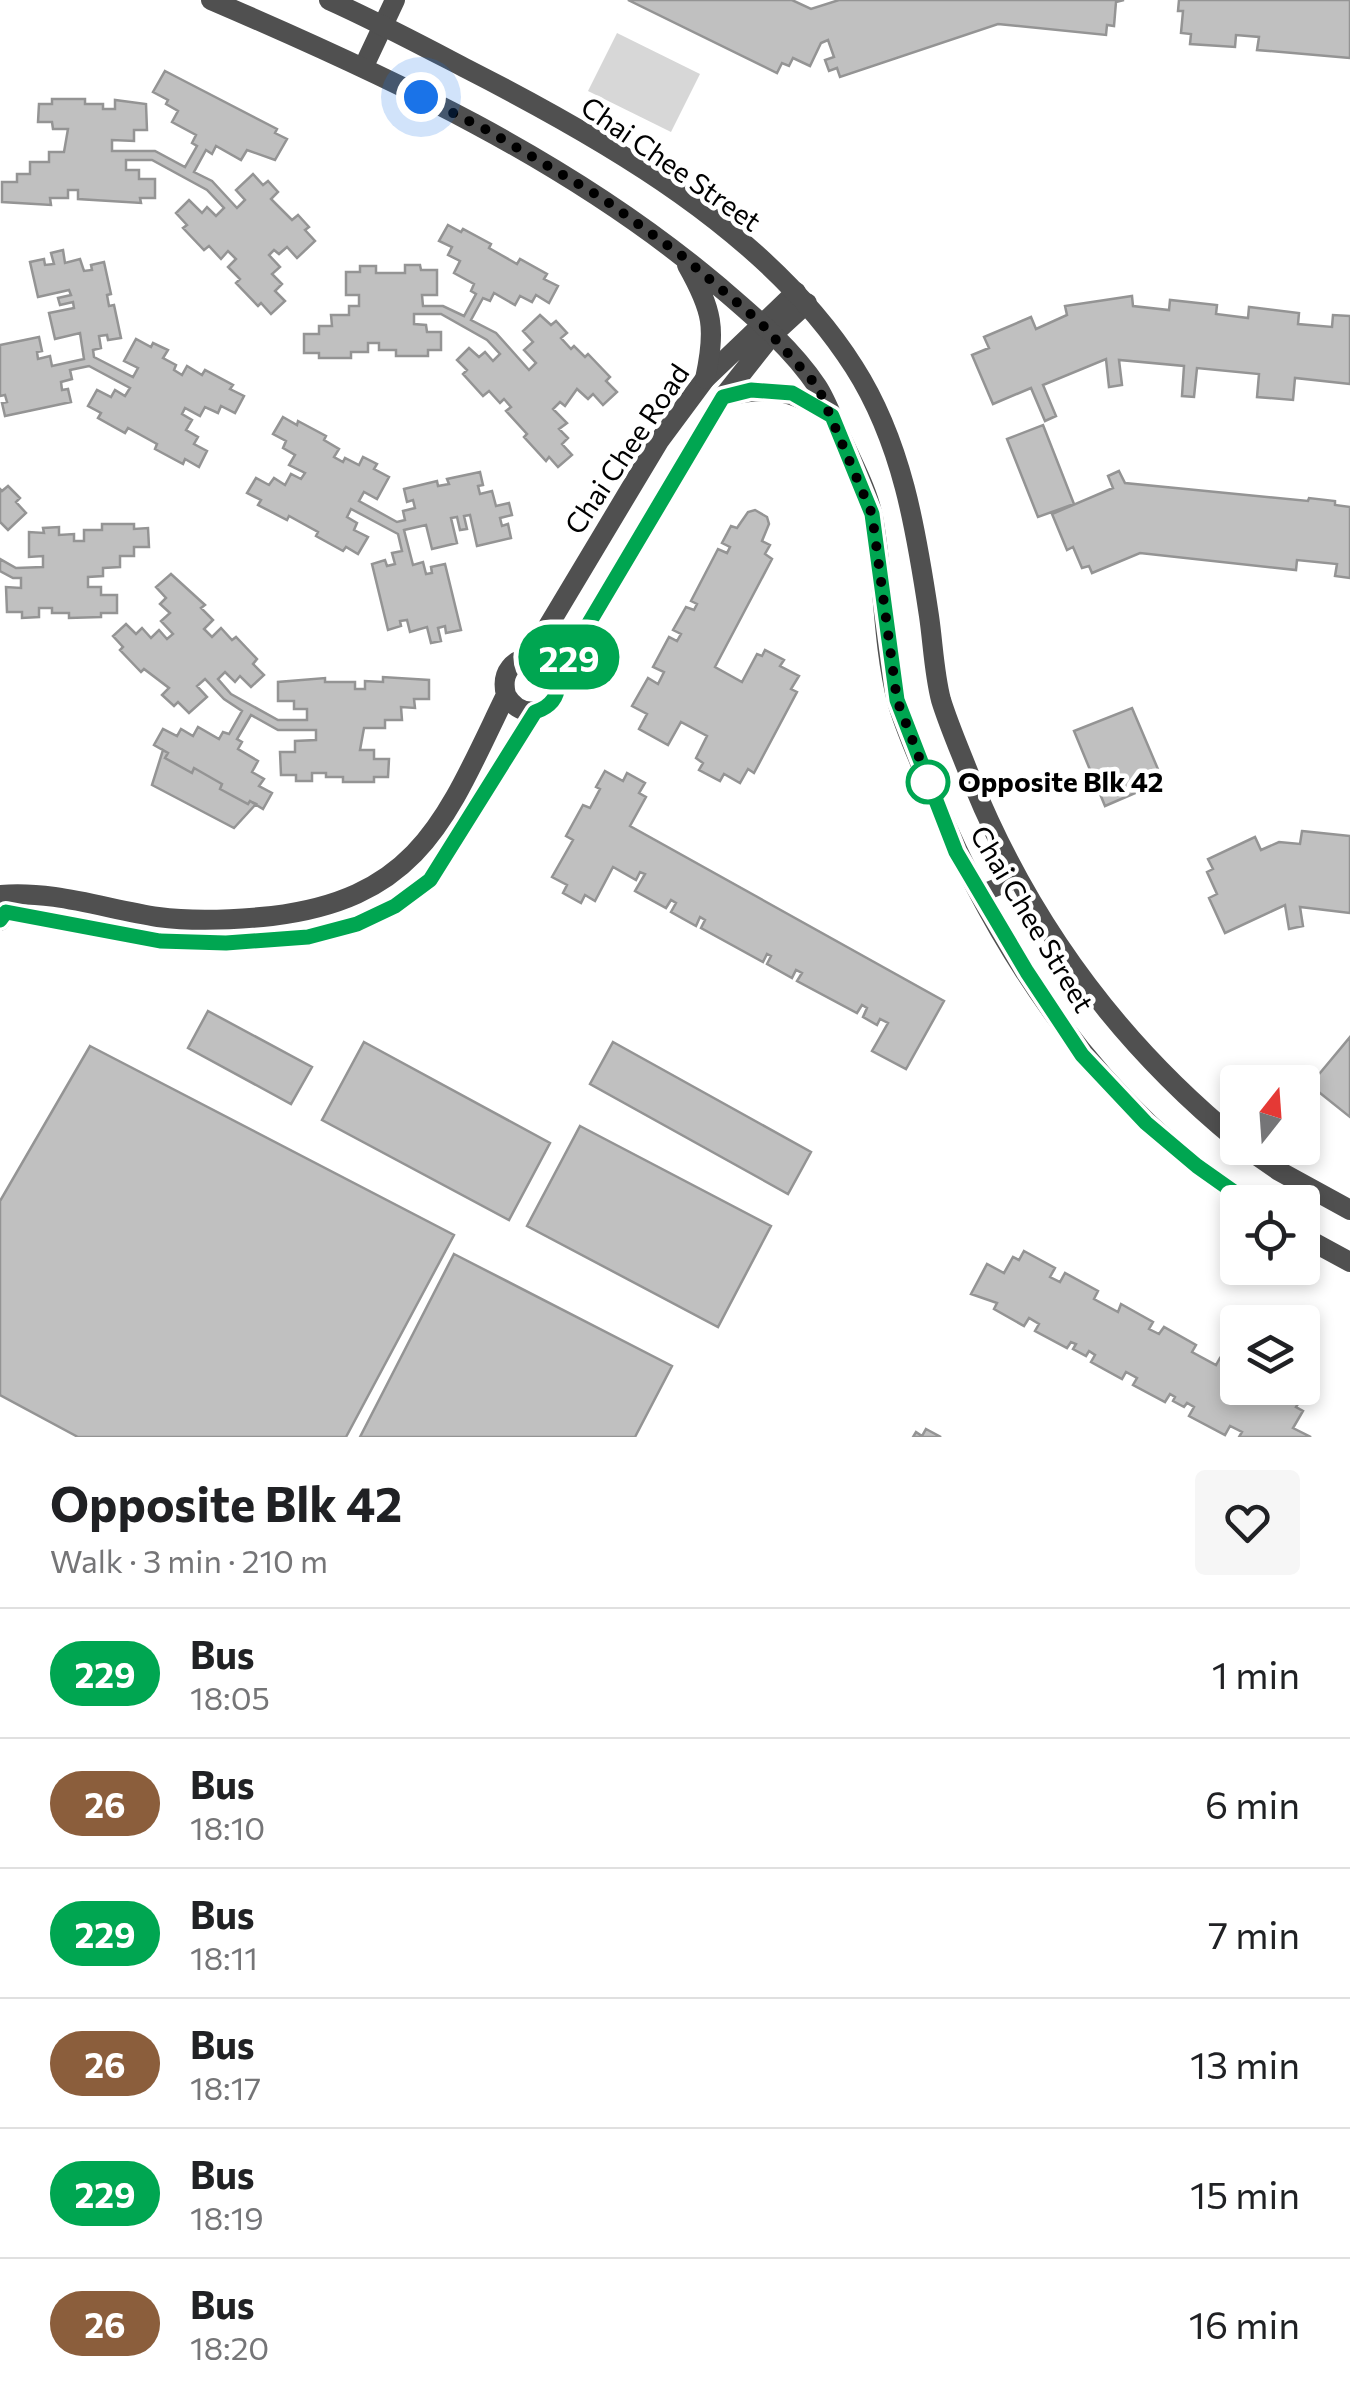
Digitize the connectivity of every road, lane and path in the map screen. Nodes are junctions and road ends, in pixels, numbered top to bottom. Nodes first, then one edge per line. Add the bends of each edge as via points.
1 (212, 0) edge
2 (329, 0) edge
3 (395, 0) edge
4 (383, 24) junction
5 (364, 66) junction
6 (681, 255) junction
7 (802, 297) junction
8 (766, 328) junction
9 (704, 379) junction
10 (723, 397) junction
11 (832, 416) junction
12 (529, 658) junction
13 (557, 677) junction
14 (506, 696) junction
15 (535, 712) junction
16 (1017, 879) junction
17 (980, 894) junction
18 (0, 895) edge
19 (0, 920) edge
20 (1220, 1126) edge
21 (1270, 1165) edge
22 (1224, 1185) edge
23 (1350, 1210) edge
24 (1320, 1246) edge
25 (1350, 1262) edge

1 - 5 street, Chai Chee Street
2 - 4 street, Chai Chee Street
3 - 4 street
4 - 5 street
4 - 7 street, Chai Chee Street via 626,158 714,221
5 - 6 street, Chai Chee Street via 586,188
6 - 8 street, Chai Chee Street
6 - 9 street via 713,326
7 - 8 street, Chai Chee Road
7 - 16 street, Chai Chee Street via 854,368 900,465 940,698
8 - 9 street, Chai Chee Road
8 - 10 street, Chai Chee Road
8 - 11 street, Chai Chee Street via 818,387
9 - 12 street, Chai Chee Road via 608,521
10 - 11 street via 751,390 792,393
10 - 13 street, Chai Chee Road
11 - 17 street, Chai Chee Street via 872,514 897,700 956,852
12 - 13 street via 546,662
12 - 14 street, Chai Chee Road via 508,670
13 - 15 street, Chai Chee Road via 552,703
14 - 15 street via 516,708
14 - 18 street, Chai Chee Road via 431,835 375,886 337,904 224,921 160,917 27,892
15 - 19 street, Chai Chee Road via 430,880 357,924 308,937 226,943 160,941 6,912
16 - 17 lane
16 - 20 street, Chai Chee Street via 1064,956 1124,1034
17 - 22 street, Chai Chee Street via 1082,1055 1146,1123
21 - 23 street
24 - 25 street

